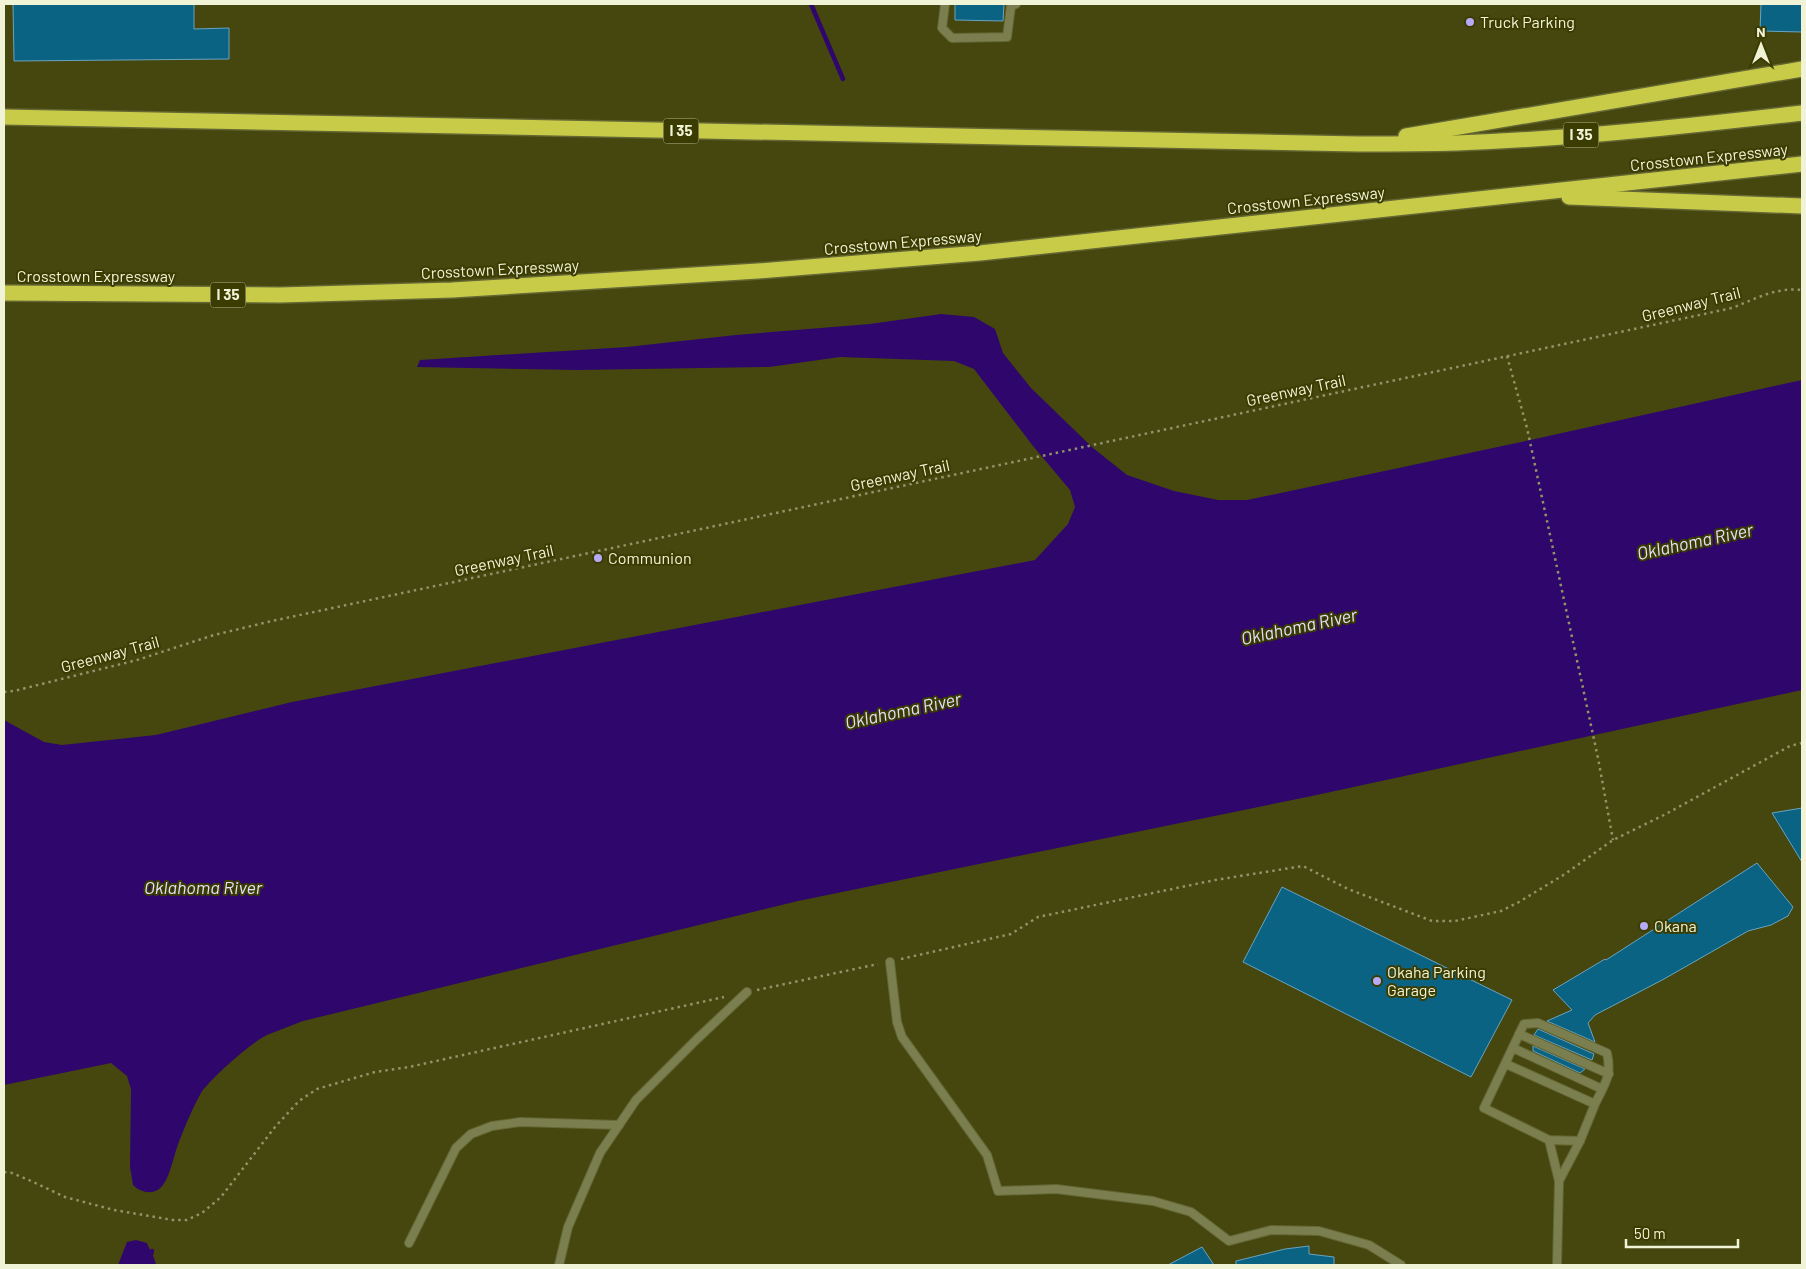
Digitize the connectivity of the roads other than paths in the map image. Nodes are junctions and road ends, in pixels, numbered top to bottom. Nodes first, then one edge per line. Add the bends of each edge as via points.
1 (945, 4) edge
2 (1013, 5) edge
3 (1802, 70) edge
4 (1802, 113) edge
5 (4, 117) edge
6 (1358, 144) junction
7 (1802, 164) edge
8 (1518, 195) junction
9 (1802, 206) edge
10 (4, 293) edge
11 (890, 962) dead end
12 (747, 992) dead end
13 (1519, 1034) junction
14 (1513, 1048) junction
15 (1506, 1064) junction
16 (1610, 1074) junction
17 (1602, 1089) junction
18 (1595, 1104) junction
19 (619, 1125) junction
20 (1549, 1140) junction
21 (1580, 1141) junction
22 (1559, 1181) junction
23 (409, 1243) dead end
24 (559, 1265) edge
25 (1401, 1265) edge
26 (1557, 1265) edge

1 - 2 lane via 942,28 952,38 1007,37
3 - 6 highway
4 - 6 highway, Crosstown Expressway / I 35 via 1550,138
5 - 6 highway, Crosstown Expressway / I 35
7 - 8 highway, Crosstown Expressway / I 35
8 - 9 highway
8 - 10 highway, Crosstown Expressway / I 35 via 980,253 622,281 280,295
11 - 25 lane via 897,1022 902,1037 987,1155 998,1191 1056,1189 1153,1201 1191,1212 1229,1241 1271,1230 1319,1230 1369,1244
12 - 19 lane via 636,1100
13 - 14 lane
13 - 16 lane
13 - 16 lane via 1524,1024 1538,1024 1607,1053
14 - 15 lane
14 - 17 lane
15 - 18 lane
15 - 20 lane via 1484,1108
16 - 17 lane
17 - 18 lane
18 - 21 lane
19 - 23 lane via 520,1122 492,1126 471,1134 456,1148
19 - 24 lane via 600,1153 568,1227
20 - 21 lane
20 - 22 lane
21 - 22 lane
22 - 26 lane

